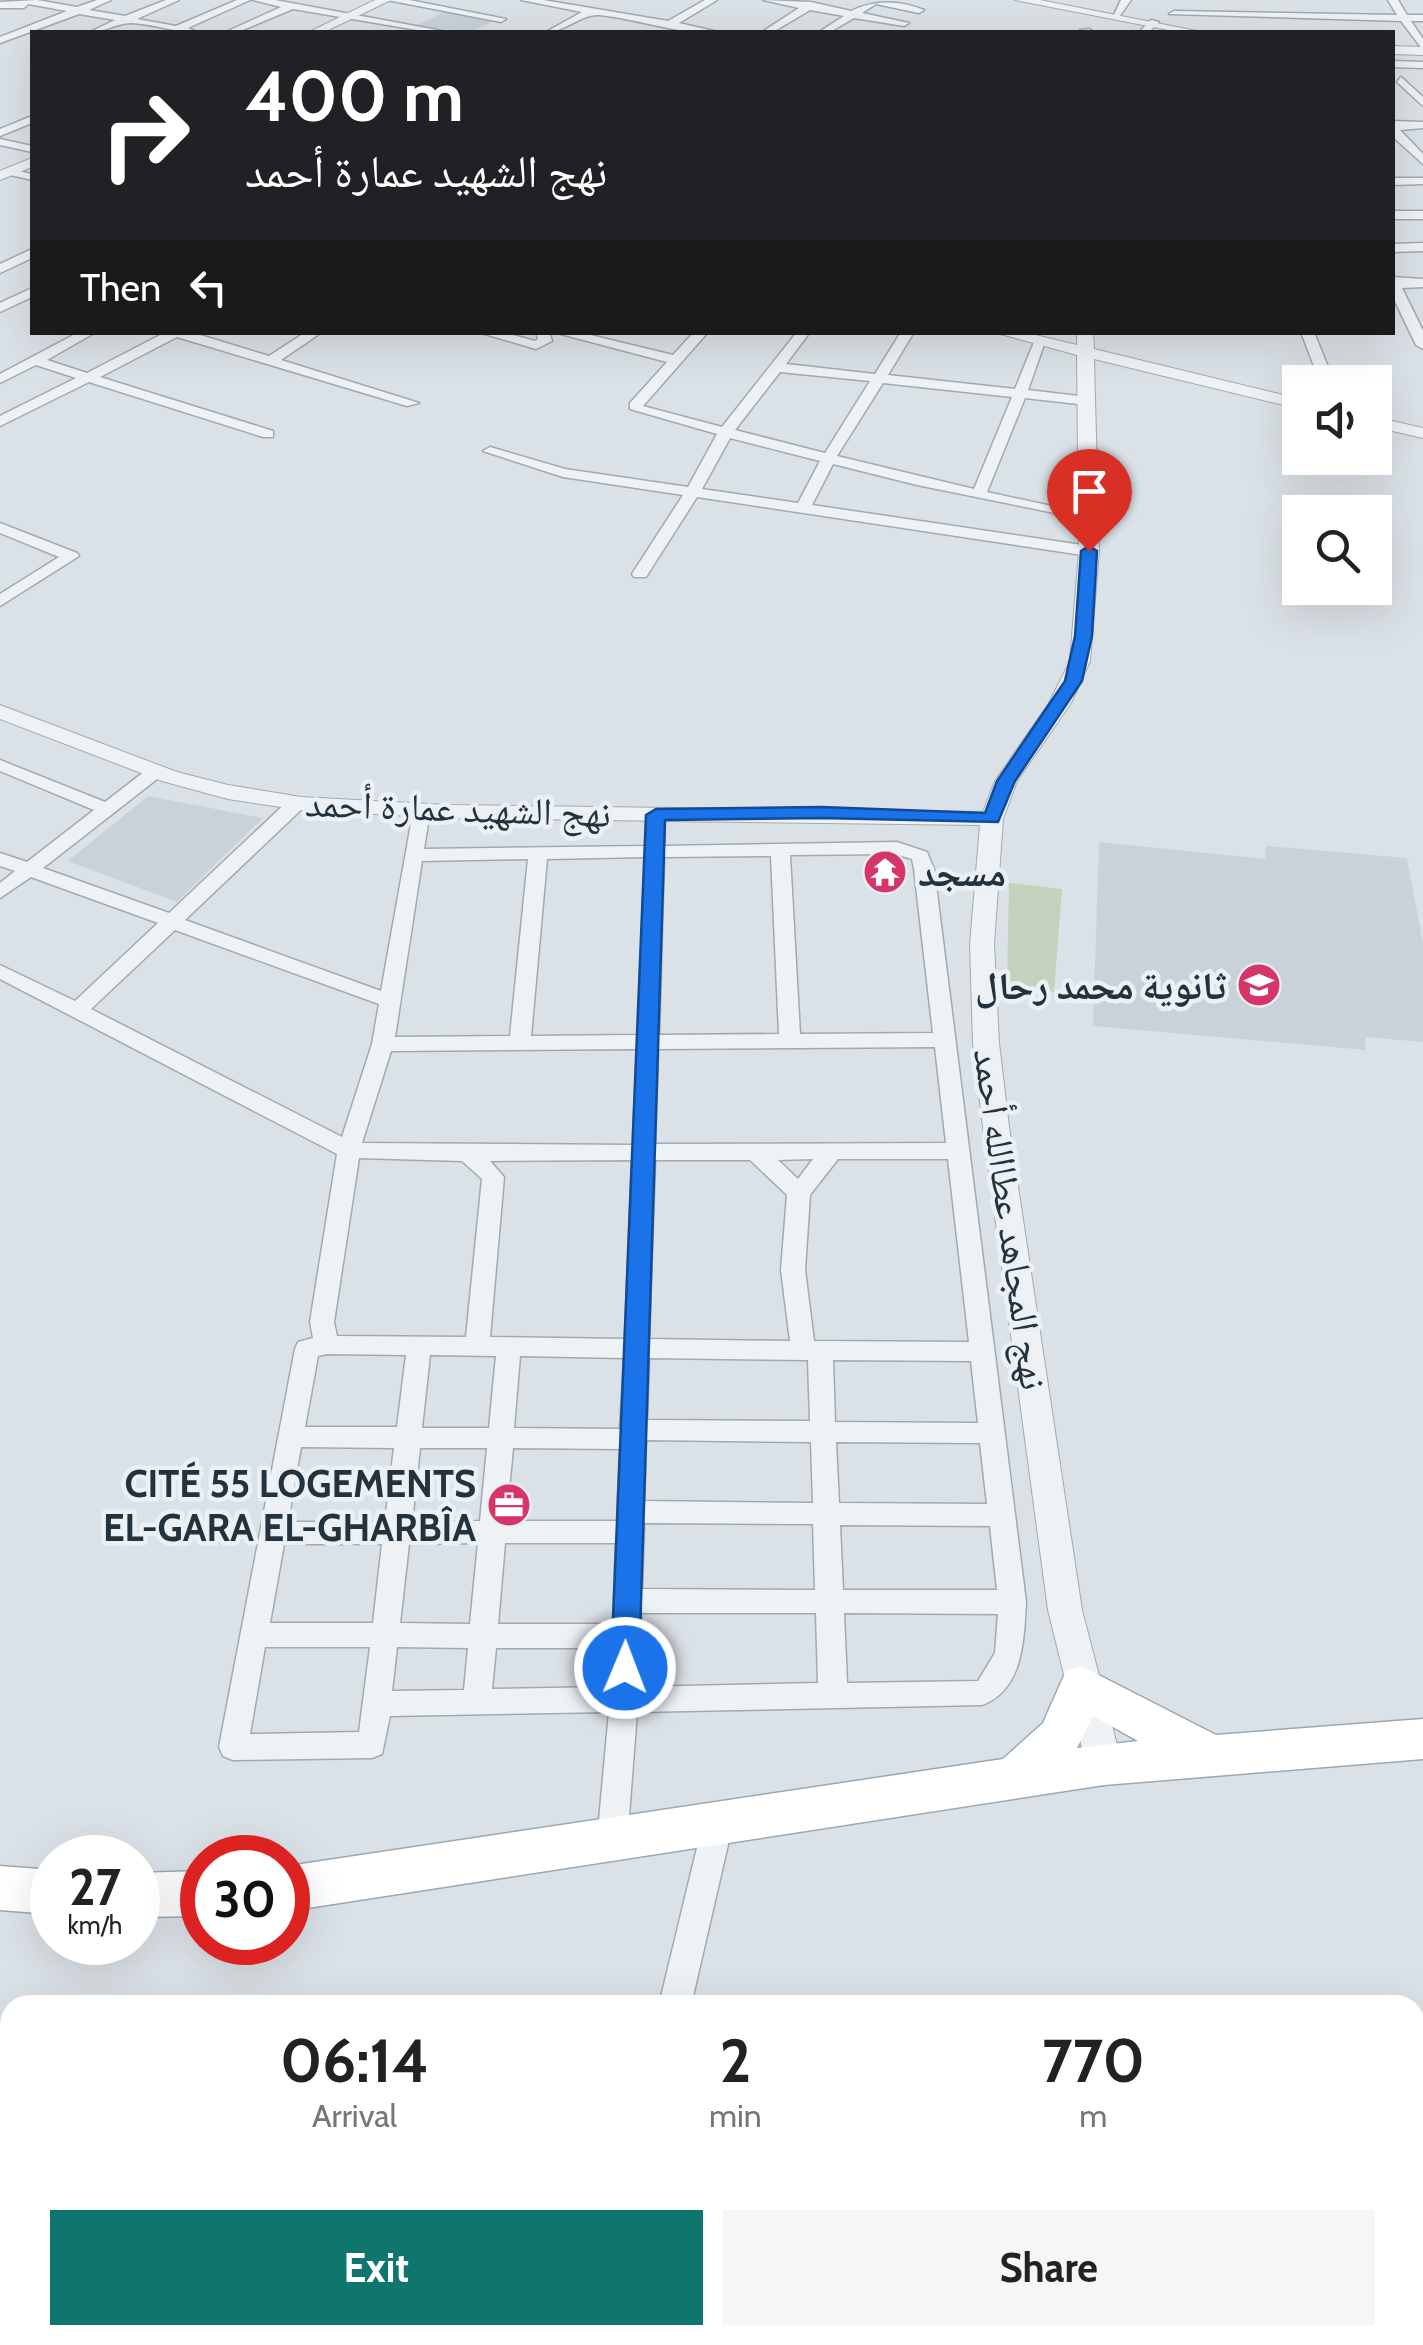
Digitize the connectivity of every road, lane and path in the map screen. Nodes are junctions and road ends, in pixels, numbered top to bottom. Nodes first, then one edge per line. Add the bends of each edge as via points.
1 (106, 0) edge
2 (174, 0) edge
3 (246, 0) edge
4 (258, 0) edge
5 (388, 0) edge
6 (613, 0) edge
7 (712, 0) edge
8 (768, 0) edge
9 (820, 0) edge
10 (932, 0) edge
11 (1021, 0) edge
12 (1126, 0) edge
13 (1182, 0) edge
14 (1259, 0) edge
15 (534, 1) edge
16 (870, 1) edge
17 (1328, 1) edge
18 (1394, 1) edge
19 (26, 2) edge
20 (1378, 2) edge
21 (1409, 3) dead end
22 (1076, 4) edge
23 (0, 5) edge
24 (290, 6) junction
25 (82, 7) edge
26 (809, 7) junction
27 (443, 9) junction
28 (919, 10) junction
29 (592, 12) junction
30 (853, 14) junction
31 (1116, 15) junction
32 (1265, 15) junction
33 (351, 16) junction
34 (1336, 16) junction
35 (1404, 18) junction
36 (1423, 18) edge
37 (501, 19) junction
38 (127, 20) junction
39 (646, 21) junction
40 (904, 22) junction
41 (1159, 23) edge
42 (670, 25) junction
43 (407, 26) junction
44 (100, 30) edge
45 (169, 30) edge
46 (175, 30) edge
47 (236, 30) edge
48 (320, 30) edge
49 (398, 30) edge
50 (431, 30) edge
51 (479, 30) edge
52 (555, 30) edge
53 (628, 30) edge
54 (695, 30) edge
55 (770, 30) edge
56 (827, 30) edge
57 (894, 30) edge
58 (1186, 30) edge
59 (1273, 30) edge
60 (1343, 30) edge
61 (1396, 32) dead end
62 (1418, 32) edge
63 (17, 34) junction
64 (30, 37) edge
65 (0, 40) edge
66 (1423, 49) edge
67 (1395, 50) edge
68 (1395, 64) edge
69 (1423, 65) edge
70 (1397, 80) edge
71 (1423, 81) edge
72 (1408, 102) dead end
73 (1423, 103) edge
74 (30, 120) edge
75 (1395, 126) edge
76 (1423, 126) edge
77 (1395, 128) edge
78 (0, 133) edge
79 (0, 142) edge
80 (30, 149) edge
81 (1395, 154) edge
82 (1421, 156) edge
83 (30, 163) edge
84 (5, 174) edge
85 (30, 178) edge
86 (1423, 181) edge
87 (1395, 182) edge
88 (1395, 215) edge
89 (1421, 219) edge
90 (1423, 247) edge
91 (1395, 248) edge
92 (30, 255) edge
93 (0, 269) edge
94 (1395, 283) edge
95 (1423, 283) edge
96 (1395, 286) edge
97 (30, 293) edge
98 (4, 302) edge
99 (30, 307) edge
100 (1419, 327) edge
101 (85, 335) edge
102 (171, 335) edge
103 (182, 335) edge
104 (311, 335) edge
105 (496, 335) edge
106 (543, 335) edge
107 (571, 335) edge
108 (699, 335) edge
109 (802, 335) edge
110 (906, 335) edge
111 (1013, 335) edge
112 (1307, 335) edge
113 (1041, 342) junction
114 (1085, 342) edge
115 (1423, 345) edge
116 (676, 360) junction
117 (270, 361) junction
118 (36, 362) junction
119 (1321, 365) edge
120 (776, 366) junction
121 (86, 378) junction
122 (879, 378) junction
123 (0, 380) edge
124 (1019, 394) junction
125 (1282, 399) edge
126 (1087, 401) junction
127 (412, 403) dead end
128 (0, 422) edge
129 (1392, 426) edge
130 (726, 432) junction
131 (1423, 433) edge
132 (268, 434) dead end
133 (490, 451) dead end
134 (830, 456) junction
135 (692, 492) junction
136 (978, 494) junction
137 (803, 509) junction
138 (1089, 518) junction
139 (0, 528) edge
140 (1089, 551) junction
141 (640, 574) dead end
142 (0, 601) edge
143 (0, 710) edge
144 (0, 766) edge
145 (156, 772) junction
146 (298, 803) junction
147 (107, 809) junction
148 (421, 811) junction
149 (656, 815) junction
150 (992, 818) junction
151 (780, 849) junction
152 (655, 852) junction
153 (538, 853) junction
154 (416, 855) junction
155 (0, 859) edge
156 (29, 870) junction
157 (0, 892) edge
158 (170, 921) junction
159 (0, 972) edge
160 (390, 1001) junction
161 (77, 1011) junction
162 (942, 1040) junction
163 (790, 1041) junction
164 (646, 1042) junction
165 (520, 1043) junction
166 (383, 1044) junction
167 (350, 1150) junction
168 (957, 1151) junction
169 (532, 1152) junction
170 (645, 1152) junction
171 (756, 1152) junction
172 (830, 1152) junction
173 (468, 1153) junction
174 (492, 1177) junction
175 (798, 1193) junction
176 (327, 1345) junction
177 (418, 1348) junction
178 (478, 1348) junction
179 (510, 1348) junction
180 (635, 1349) junction
181 (811, 1352) junction
182 (982, 1352) junction
183 (822, 1433) junction
184 (990, 1433) junction
185 (631, 1435) junction
186 (292, 1437) junction
187 (409, 1438) junction
188 (500, 1438) junction
189 (824, 1514) junction
190 (1002, 1516) junction
191 (630, 1522) junction
192 (273, 1533) junction
193 (492, 1533) junction
194 (396, 1534) junction
195 (626, 1601) junction
196 (828, 1602) junction
197 (1012, 1602) junction
198 (252, 1635) junction
199 (384, 1636) junction
200 (482, 1636) junction
201 (626, 1636) junction
202 (1081, 1685) junction
203 (833, 1696) junction
204 (624, 1700) junction
205 (477, 1702) junction
206 (377, 1704) junction
207 (1423, 1739) edge
208 (1212, 1754) junction
209 (1104, 1764) junction
210 (1013, 1777) junction
211 (718, 1823) junction
212 (612, 1842) junction
213 (310, 1886) edge
214 (0, 1888) edge
215 (30, 1890) edge
216 (677, 1995) edge

1 - 25 street
2 - 38 street
3 - 46 street
4 - 24 street
5 - 27 street
5 - 33 street
6 - 29 street
7 - 42 street
8 - 26 street
9 - 26 street
10 - 28 street
11 - 22 street
12 - 31 street
13 - 41 street
14 - 32 street
15 - 29 street
15 - 37 street
16 - 28 street
16 - 30 street
17 - 34 street
18 - 20 street
18 - 21 street
18 - 35 street
19 - 23 street
19 - 25 street
19 - 63 street via 8,29
22 - 31 street
24 - 33 street
24 - 47 street
25 - 38 street
25 - 63 street
26 - 30 street
26 - 55 street
27 - 37 street
27 - 43 street
28 - 40 street
29 - 39 street
29 - 52 street
30 - 40 street
30 - 56 street
31 - 41 street
32 - 34 street
32 - 41 street
32 - 59 street
33 - 43 street
33 - 48 street
34 - 35 street
34 - 60 street
35 - 36 street
35 - 62 street
37 - 51 street
38 - 44 street
38 - 45 street
39 - 42 street
39 - 53 street
40 - 57 street
41 - 58 street
42 - 54 street
43 - 49 street
43 - 50 street
61 - 62 street
62 - 66 street
63 - 64 street
63 - 65 street
66 - 67 street
68 - 69 street
70 - 71 street
70 - 73 street
72 - 73 street
74 - 78 street
75 - 76 street
77 - 82 street
79 - 80 street
81 - 82 street
83 - 84 street
84 - 85 street
86 - 87 street
88 - 89 street
90 - 91 street
92 - 93 street
94 - 95 street
96 - 100 street
97 - 98 street
98 - 99 street
100 - 115 street
101 - 118 street
102 - 121 street
103 - 117 street
104 - 117 street
105 - 106 street via 536,345 545,341
107 - 116 street
108 - 116 street
109 - 120 street
110 - 122 street
111 - 113 street
112 - 119 street
113 - 114 street
113 - 124 street
114 - 125 street
114 - 126 street, نهج المجاهد عطاالله أحمد
116 - 130 street via 635,406
117 - 127 street
118 - 121 street
118 - 123 street
120 - 122 street
120 - 130 street
121 - 128 street
121 - 132 street
122 - 124 street
122 - 134 street
124 - 126 street
124 - 136 street
126 - 138 street, نهج المجاهد عطاالله أحمد
129 - 131 street
130 - 134 street
130 - 135 street
133 - 135 street via 563,472
134 - 136 street
134 - 137 street
135 - 137 street
135 - 141 street
136 - 138 street
137 - 140 street
138 - 140 street, نهج المجاهد عطاالله أحمد
139 - 142 street via 71,556
140 - 150 street, نهج المجاهد عطاالله أحمد via 1073,681 1006,781
143 - 145 street, نهج الشهيد عمارة أحمد
144 - 147 street
145 - 146 street, نهج الشهيد عمارة أحمد
145 - 147 street
146 - 148 street, نهج الشهيد عمارة أحمد
146 - 158 street
147 - 156 street
148 - 149 street, نهج الشهيد عمارة أحمد
148 - 154 street
149 - 150 street, نهج الشهيد عمارة أحمد
149 - 152 street
150 - 202 street, نهج المجاهد عطاالله أحمد via 982,944 986,1043
151 - 152 street
151 - 162 street via 897,848 920,856
151 - 163 street
152 - 153 street
152 - 164 street
153 - 154 street
153 - 165 street
154 - 160 street
155 - 156 street
156 - 157 street
156 - 158 street
158 - 160 street
158 - 161 street
159 - 161 street
160 - 166 street
161 - 167 street
162 - 163 street
162 - 168 street
163 - 164 street
164 - 165 street
164 - 170 street
165 - 166 street
166 - 167 street
167 - 173 street
167 - 176 street via 322,1322
168 - 172 street
168 - 182 street
169 - 170 street
169 - 173 street
169 - 174 street
170 - 171 street
170 - 180 street
171 - 172 street
171 - 175 street
172 - 175 street
173 - 174 street
174 - 178 street
175 - 181 street via 793,1270
176 - 177 street
176 - 186 street via 307,1350
177 - 178 street
177 - 187 street
178 - 179 street
179 - 180 street
179 - 188 street
180 - 181 street
180 - 185 street
181 - 182 street
181 - 183 street
182 - 184 street
183 - 184 street
183 - 185 street
183 - 189 street
184 - 190 street
185 - 188 street
185 - 191 street
186 - 187 street
186 - 192 street
187 - 188 street
187 - 194 street
188 - 193 street
189 - 190 street
189 - 191 street
189 - 196 street
190 - 197 street
191 - 193 street
191 - 195 street
192 - 194 street
192 - 198 street
193 - 194 street
193 - 200 street
194 - 199 street
195 - 196 street
195 - 201 street
196 - 197 street
196 - 203 street
197 - 203 street via 1010,1653 982,1693
198 - 199 street
198 - 206 street via 234,1747 372,1746
199 - 200 street
199 - 206 street
200 - 201 street
200 - 205 street
201 - 204 street
202 - 208 main road
202 - 209 street, نهج المجاهد عطاالله أحمد
202 - 210 main road via 1053,1748
203 - 204 street
204 - 205 street
204 - 212 street
205 - 206 street
207 - 208 main road
208 - 209 main road
209 - 210 main road
210 - 211 main road
211 - 212 main road
211 - 216 street
212 - 213 main road
214 - 215 main road

